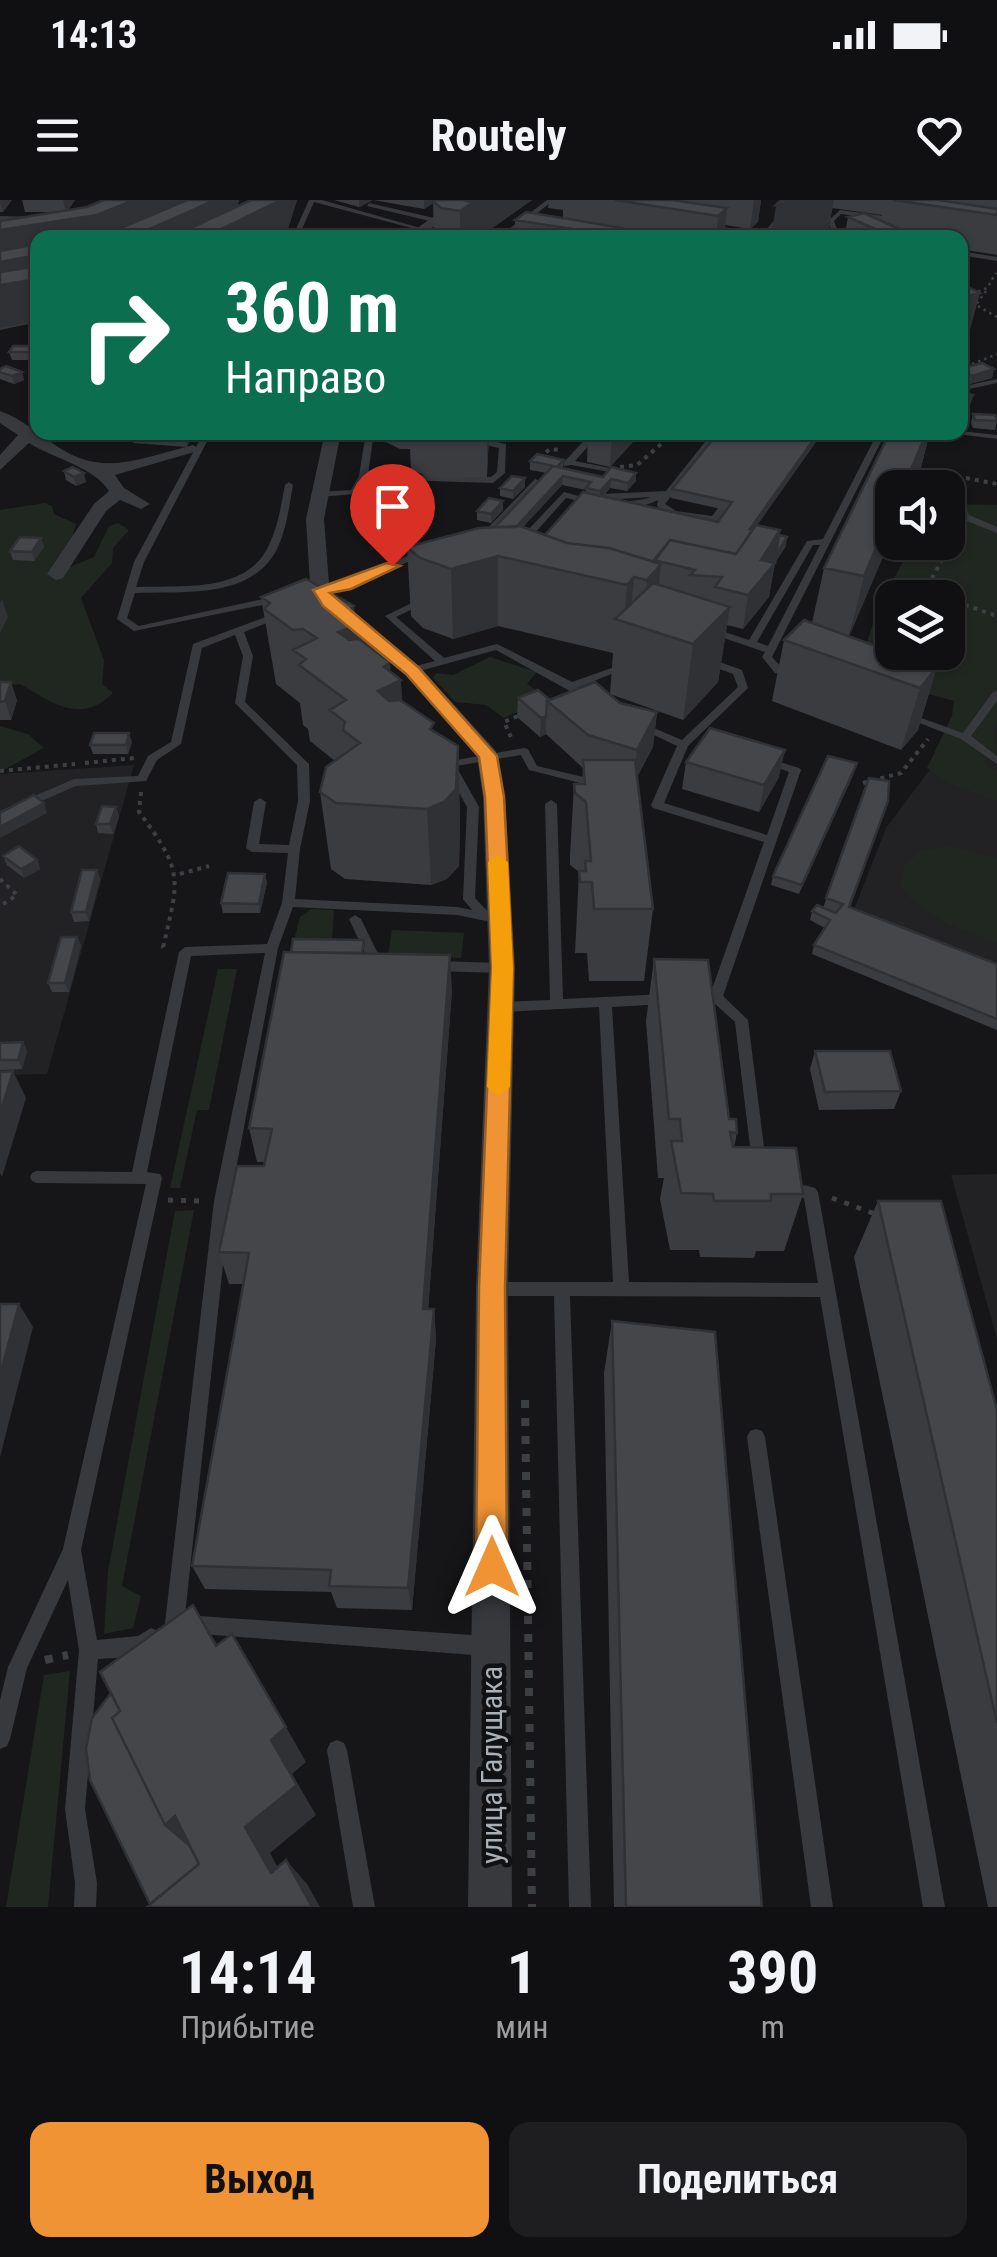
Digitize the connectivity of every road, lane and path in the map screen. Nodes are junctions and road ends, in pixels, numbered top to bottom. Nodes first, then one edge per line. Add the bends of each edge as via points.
1 (314, 200) edge
2 (465, 200) edge
3 (551, 200) edge
4 (793, 200) edge
5 (369, 205) dead end
6 (0, 218) edge
7 (885, 218) junction
8 (38, 219) edge
9 (434, 220) junction
10 (904, 221) edge
11 (870, 227) edge
12 (421, 229) joint
13 (300, 230) edge
14 (511, 230) edge
15 (703, 230) edge
16 (727, 230) edge
17 (770, 230) edge
18 (833, 230) edge
19 (968, 254) edge
20 (997, 259) edge
21 (997, 271) edge
22 (987, 288) junction
23 (968, 296) edge
24 (997, 317) edge
25 (30, 322) edge
26 (0, 328) edge
27 (997, 354) edge
28 (968, 366) edge
29 (996, 380) edge
30 (968, 387) edge
31 (0, 416) edge
32 (30, 432) joint
33 (968, 434) edge
34 (997, 437) edge
35 (40, 440) edge
36 (204, 440) edge
37 (330, 440) edge
38 (369, 440) edge
39 (473, 440) edge
40 (589, 440) edge
41 (666, 440) edge
42 (711, 440) edge
43 (878, 440) edge
44 (194, 450) dead end
45 (577, 452) junction
46 (0, 465) edge
47 (602, 469) joint
48 (105, 472) junction
49 (363, 476) junction
50 (539, 483) joint
51 (290, 485) dead end
52 (118, 492) junction
53 (667, 494) junction
54 (319, 495) junction
55 (603, 497) edge
56 (694, 503) edge
57 (141, 504) dead end
58 (641, 504) junction
59 (659, 511) edge
60 (965, 517) edge
61 (997, 530) edge
62 (549, 539) edge
63 (463, 542) edge
64 (827, 542) junction
65 (432, 550) edge
66 (942, 560) edge
67 (56, 574) dead end
68 (931, 580) edge
69 (132, 590) junction
70 (443, 591) edge
71 (290, 596) edge
72 (317, 598) junction
73 (965, 605) edge
74 (288, 611) edge
75 (997, 616) edge
76 (689, 620) edge
77 (238, 630) junction
78 (751, 644) junction
79 (770, 650) junction
80 (698, 657) edge
81 (636, 660) edge
82 (426, 665) junction
83 (802, 678) edge
84 (571, 686) junction
85 (997, 694) edge
86 (603, 708) edge
87 (886, 709) edge
88 (522, 714) edge
89 (619, 716) edge
90 (938, 728) junction
91 (965, 737) junction
92 (683, 745) junction
93 (524, 751) junction
94 (442, 752) edge
95 (745, 754) edge
96 (488, 756) junction
97 (997, 761) edge
98 (449, 764) junction
99 (142, 779) junction
100 (863, 783) edge
101 (615, 788) edge
102 (644, 799) edge
103 (260, 802) dead end
104 (552, 804) dead end
105 (658, 805) junction
106 (0, 815) edge
107 (771, 840) junction
108 (294, 849) junction
109 (209, 866) dead end
110 (180, 874) junction
111 (0, 879) edge
112 (288, 903) junction
113 (0, 906) edge
114 (493, 918) junction
115 (355, 919) dead end
116 (272, 948) junction
117 (185, 952) junction
118 (394, 965) edge
119 (412, 966) edge
120 (502, 968) junction
121 (716, 997) junction
122 (605, 1002) junction
123 (556, 1004) junction
124 (502, 1007) junction
125 (760, 1174) edge
126 (37, 1177) dead end
127 (138, 1177) junction
128 (763, 1192) edge
129 (810, 1192) junction
130 (175, 1200) dead end
131 (203, 1201) dead end
132 (883, 1218) edge
133 (492, 1288) junction
134 (621, 1288) junction
135 (562, 1289) junction
136 (827, 1290) junction
137 (756, 1437) dead end
138 (72, 1550) junction
139 (176, 1622) junction
140 (492, 1646) junction
141 (89, 1650) junction
142 (18, 1666) junction
143 (0, 1739) edge
144 (337, 1750) dead end
145 (86, 1907) edge
146 (364, 1907) edge
147 (490, 1907) edge
148 (580, 1907) edge
149 (822, 1907) edge
150 (934, 1907) edge

1 - 12 lane
1 - 13 lane
2 - 9 street
3 - 14 lane
4 - 17 street
5 - 9 lane
6 - 8 lane
7 - 10 lane
7 - 11 lane
7 - 18 lane via 840,212 831,221
9 - 12 street
15 - 16 lane via 694,226
19 - 20 lane
21 - 22 path
22 - 23 path
22 - 24 path via 976,306
25 - 26 lane
27 - 28 path
29 - 30 lane
31 - 32 street
32 - 46 street
33 - 34 lane
35 - 48 street via 62,457
36 - 69 lane via 139,562
37 - 54 street
38 - 49 lane
39 - 49 lane via 502,446 501,473 493,480
40 - 45 lane
41 - 47 path via 637,465
42 - 53 lane
43 - 64 lane
44 - 48 street
45 - 47 lane via 568,463
45 - 50 path via 546,452 522,475
48 - 52 street
49 - 54 lane via 354,492
50 - 63 lane via 477,546
51 - 69 lane via 283,532 266,565 248,579
52 - 57 street
52 - 67 street
53 - 55 lane
53 - 56 lane via 660,504 674,518 714,526 724,510 714,519 680,514
53 - 58 lane
54 - 72 street
58 - 59 lane
58 - 62 lane via 614,506 564,495 528,535
60 - 61 lane
64 - 78 lane via 810,543
64 - 79 lane
65 - 72 lane
66 - 68 path
69 - 71 lane via 122,619 137,629
70 - 82 lane via 390,616
72 - 82 street
73 - 75 path
74 - 77 lane
76 - 78 lane
77 - 99 lane via 197,646 176,744 152,758
77 - 108 lane via 248,656 240,703 302,764 304,800
78 - 79 lane
79 - 83 lane via 767,656 780,670
80 - 92 lane via 738,672 744,688
81 - 84 lane
82 - 84 lane via 497,647
82 - 96 street
84 - 86 lane
85 - 91 lane
87 - 90 lane
88 - 93 path via 504,722
89 - 92 lane
90 - 91 lane
90 - 100 path via 901,773
91 - 97 lane
92 - 105 lane
93 - 96 lane
93 - 101 lane via 533,768
94 - 98 lane
95 - 107 lane via 795,770
96 - 98 lane
96 - 114 street, улица Галущака
98 - 114 lane via 473,807 469,899
99 - 106 lane via 74,782
99 - 110 path via 140,812
102 - 105 lane
103 - 108 lane via 252,848
104 - 123 lane
105 - 107 lane
107 - 121 lane
108 - 112 lane
109 - 110 path
110 - 117 path via 162,947
111 - 113 path via 17,895
112 - 114 lane
112 - 116 lane
114 - 120 street, улица Галущака
115 - 118 lane via 376,965
116 - 117 lane
116 - 139 lane via 222,1201
117 - 127 lane
119 - 120 lane
120 - 124 street, улица Галущака
121 - 122 lane
121 - 125 lane via 741,1020
122 - 123 lane
122 - 134 lane
123 - 124 lane
124 - 133 street, улица Галущака
126 - 127 lane
127 - 138 lane via 155,1178 153,1190
128 - 129 lane
129 - 132 path
129 - 136 lane
130 - 131 path
133 - 135 lane
133 - 140 street, улица Галущака
134 - 135 lane
134 - 136 lane
135 - 148 lane
136 - 150 lane
137 - 149 lane
138 - 141 lane
138 - 142 lane
139 - 140 lane
139 - 141 lane via 142,1644
140 - 147 street, улица Галущака
141 - 142 path
141 - 145 lane via 74,1809
142 - 143 lane
144 - 146 lane

